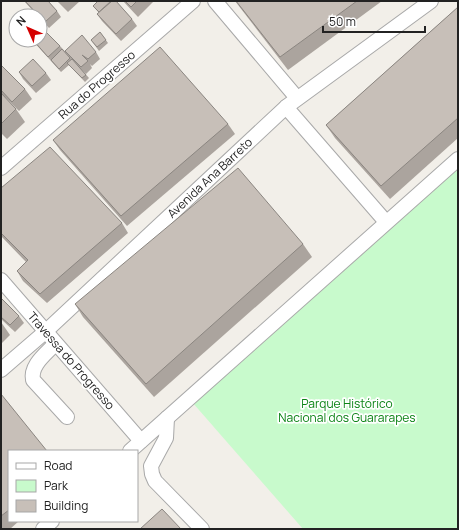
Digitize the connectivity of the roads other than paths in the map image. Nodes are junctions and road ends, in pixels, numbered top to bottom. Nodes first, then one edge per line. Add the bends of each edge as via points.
1 (193, 1) edge
2 (215, 1) edge
3 (431, 1) edge
4 (292, 103) junction
5 (458, 159) edge
6 (1, 168) edge
7 (386, 222) junction
8 (1, 280) edge
9 (45, 332) junction
10 (55, 344) junction
11 (1, 370) edge
12 (67, 417) dead end
13 (167, 418) junction
14 (141, 441) junction
15 (131, 450) edge
16 (202, 529) edge

1 - 6 street, Rua do Progresso
2 - 4 street
3 - 4 street, Avenida Ana Barreto
4 - 7 street
4 - 9 street, Avenida Ana Barreto
5 - 7 street
7 - 13 street
8 - 9 street, Travessa do Progresso
9 - 10 street, Travessa do Progresso
9 - 11 street, Avenida Ana Barreto
10 - 12 street via 37,364 32,375 33,380
10 - 14 street, Travessa do Progresso
13 - 14 street
13 - 16 street via 166,438 151,466 152,474 155,481
14 - 15 street

